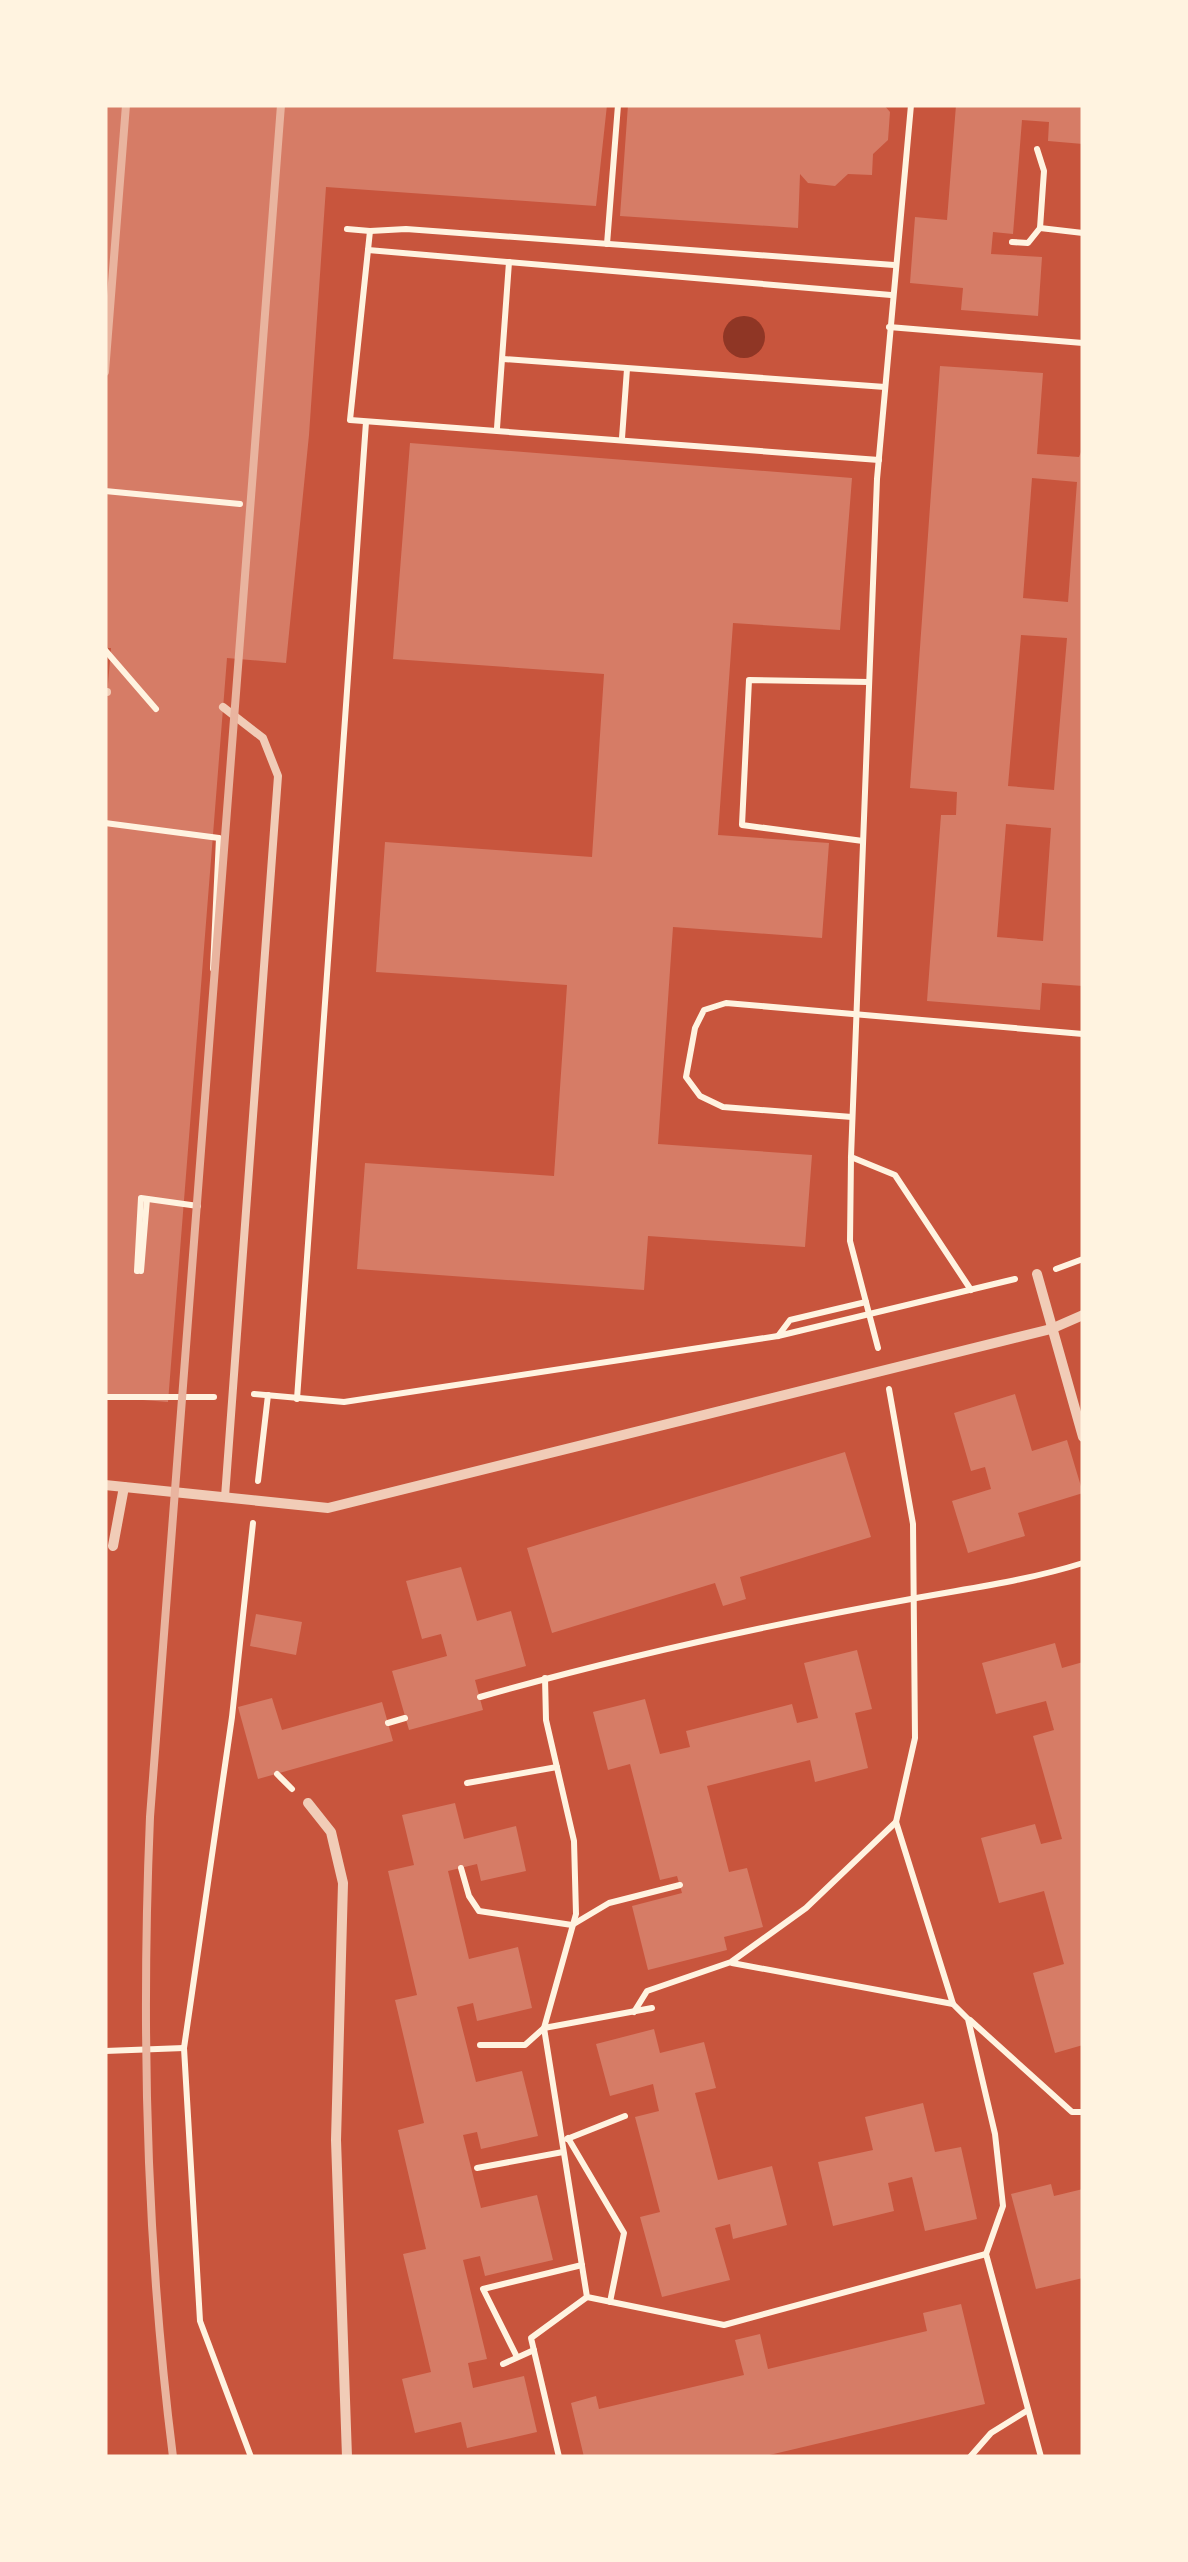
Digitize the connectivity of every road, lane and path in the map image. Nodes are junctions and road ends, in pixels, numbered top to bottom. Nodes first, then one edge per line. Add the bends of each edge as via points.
1 (618, 105) edge
2 (910, 105) edge
3 (1036, 150) dead end
4 (1040, 228) junction
5 (347, 229) dead end
6 (370, 232) junction
7 (1083, 234) edge
8 (1012, 242) dead end
9 (607, 244) junction
10 (368, 250) junction
11 (508, 262) junction
12 (894, 266) junction
13 (891, 295) junction
14 (889, 327) junction
15 (1083, 343) edge
16 (502, 359) junction
17 (627, 369) junction
18 (885, 387) junction
19 (366, 422) junction
20 (498, 428) junction
21 (622, 438) junction
22 (879, 460) junction
23 (105, 491) edge
24 (240, 504) dead end
25 (105, 650) edge
26 (869, 682) junction
27 (224, 707) dead end
28 (157, 709) dead end
29 (105, 823) edge
30 (863, 841) junction
31 (213, 969) dead end
32 (856, 1015) junction
33 (1083, 1034) edge
34 (852, 1117) junction
35 (851, 1157) junction
36 (198, 1206) dead end
37 (1083, 1260) edge
38 (139, 1271) dead end
39 (1037, 1274) junction
40 (971, 1290) junction
41 (866, 1302) junction
42 (1083, 1316) edge
43 (1051, 1329) junction
44 (778, 1336) junction
45 (881, 1360) dead end
46 (886, 1379) dead end
47 (269, 1395) junction
48 (252, 1396) dead end
49 (105, 1397) edge
50 (234, 1397) dead end
51 (297, 1399) junction
52 (1083, 1437) edge
53 (105, 1485) edge
54 (124, 1487) junction
55 (256, 1491) dead end
56 (225, 1498) junction
57 (254, 1510) dead end
58 (114, 1546) dead end
59 (1083, 1563) edge
60 (911, 1599) junction
61 (545, 1678) junction
62 (480, 1697) dead end
63 (406, 1718) dead end
64 (388, 1723) dead end
65 (557, 1768) junction
66 (467, 1783) dead end
67 (308, 1804) dead end
68 (896, 1822) junction
69 (461, 1868) dead end
70 (680, 1885) dead end
71 (572, 1926) junction
72 (731, 1962) junction
73 (952, 2004) junction
74 (652, 2008) dead end
75 (634, 2012) junction
76 (968, 2019) junction
77 (544, 2028) junction
78 (480, 2045) dead end
79 (184, 2048) junction
80 (105, 2051) edge
81 (1083, 2112) edge
82 (625, 2116) dead end
83 (565, 2140) junction
84 (563, 2152) junction
85 (477, 2168) dead end
86 (986, 2254) junction
87 (582, 2264) junction
88 (587, 2297) junction
89 (610, 2302) junction
90 (534, 2350) junction
91 (517, 2358) junction
92 (503, 2364) dead end
93 (1028, 2410) junction
94 (251, 2457) edge
95 (348, 2457) edge
96 (559, 2457) edge
97 (970, 2457) edge
98 (1041, 2457) edge

1 - 9 path
2 - 12 path
3 - 4 path via 1044,171
4 - 7 path
4 - 8 path via 1028,243
5 - 6 path
6 - 9 path
6 - 10 path
9 - 12 path
10 - 11 path
10 - 19 path via 350,420
11 - 13 path
11 - 16 path
12 - 13 path
13 - 14 path
14 - 15 path
14 - 18 path
16 - 17 path
16 - 20 path
17 - 18 path
17 - 21 path
18 - 22 path
19 - 20 path
19 - 51 path
20 - 21 path
21 - 22 path
22 - 26 path
23 - 24 path
25 - 28 path
26 - 30 path
26 - 30 path via 748,680 742,825
27 - 56 lane via 263,738 278,776
29 - 31 path via 219,838
30 - 32 path
32 - 33 path
32 - 34 path
32 - 34 path via 726,1003 704,1010 686,1076 700,1096 723,1107
34 - 35 path
35 - 40 path via 895,1175
35 - 41 path via 850,1241
36 - 38 path via 141,1198
37 - 39 path
39 - 40 path
39 - 43 street
40 - 44 path
41 - 44 path via 790,1320
41 - 45 path
42 - 43 street
43 - 52 street
43 - 56 street via 328,1508
44 - 51 path via 344,1402
46 - 60 path via 913,1524
47 - 48 path
47 - 51 path
47 - 55 path
49 - 50 path
53 - 54 street
54 - 56 street
54 - 58 street
57 - 79 path via 236,1716
59 - 60 path via 1026,1581
60 - 61 path
60 - 68 path via 915,1738
61 - 62 path
61 - 65 path
63 - 64 path
65 - 66 path
65 - 71 path via 574,1841
67 - 95 street via 331,1832 344,1883 336,2140
68 - 72 path via 806,1908
68 - 73 path
69 - 71 path via 479,1911
70 - 71 path via 608,1903
71 - 77 path
72 - 73 path
72 - 75 path via 647,1991
73 - 76 path
74 - 75 path
75 - 77 path
76 - 81 path via 1072,2112
76 - 86 path via 1003,2206
77 - 78 path via 526,2045
77 - 83 path
79 - 80 path
79 - 94 path via 200,2321
82 - 83 path
83 - 84 path
83 - 89 path via 624,2233
84 - 85 path
84 - 87 path
86 - 89 path via 724,2325
86 - 93 path
87 - 88 path
87 - 91 path via 483,2288
88 - 89 path
88 - 90 path via 531,2338
90 - 91 path
90 - 96 path
91 - 92 path
93 - 97 path via 991,2433
93 - 98 path

